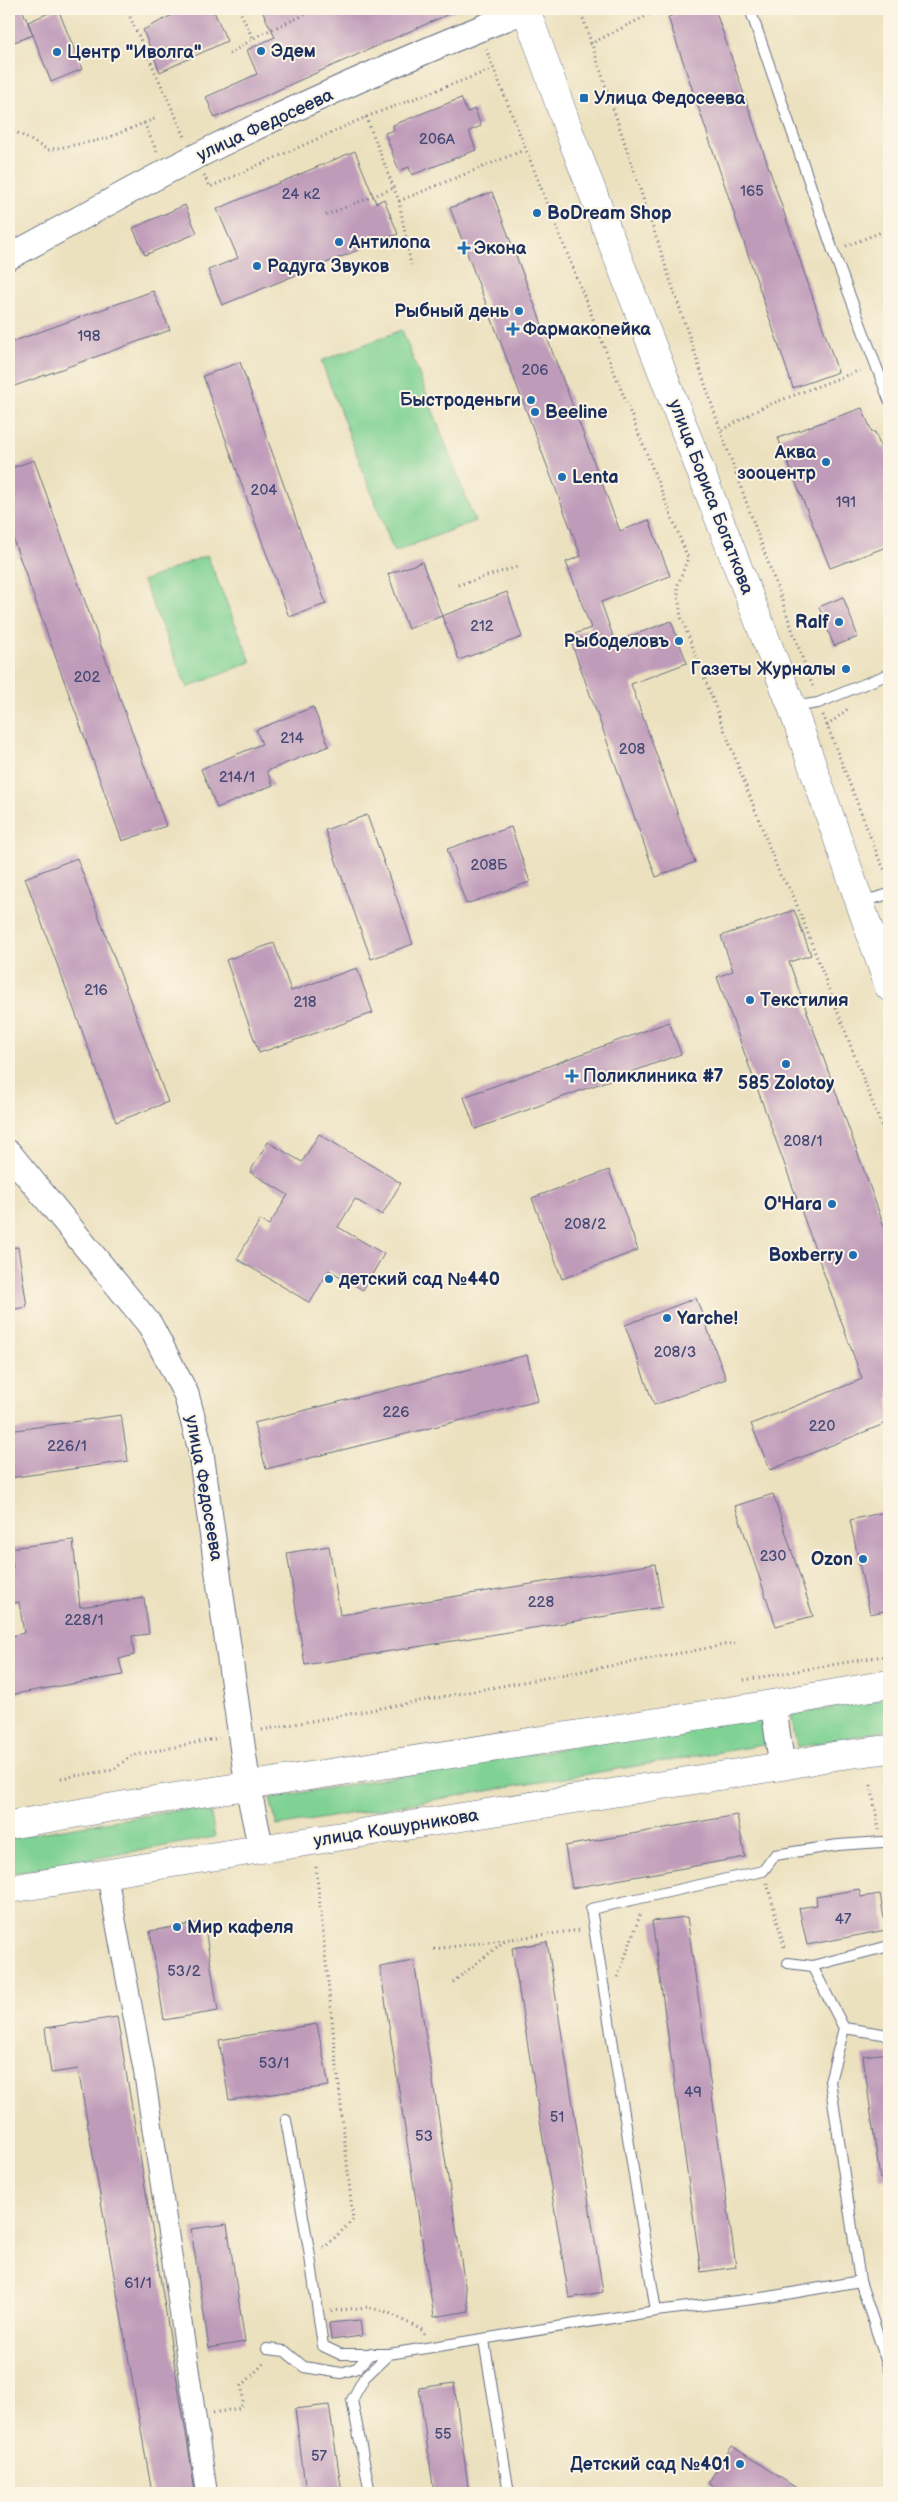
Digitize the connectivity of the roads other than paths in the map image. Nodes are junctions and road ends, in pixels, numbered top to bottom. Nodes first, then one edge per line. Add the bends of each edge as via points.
1 (527, 9) edge
2 (750, 9) edge
3 (9, 257) edge
4 (889, 400) edge
5 (889, 674) edge
6 (792, 707) junction
7 (889, 894) edge
8 (861, 902) junction
9 (888, 979) edge
10 (9, 1153) edge
11 (889, 1684) edge
12 (773, 1703) junction
13 (889, 1749) edge
14 (782, 1766) junction
15 (248, 1787) junction
16 (9, 1825) edge
17 (881, 1838) road end
18 (261, 1849) junction
19 (107, 1875) junction
20 (9, 1889) edge
21 (889, 1946) edge
22 (788, 1963) road end
23 (812, 1966) junction
24 (844, 2028) junction
25 (889, 2035) edge
26 (286, 2120) dead end
27 (860, 2281) junction
28 (656, 2310) junction
29 (484, 2340) junction
30 (270, 2350) road end
31 (371, 2353) junction
32 (389, 2354) junction
33 (889, 2369) edge
34 (207, 2493) edge
35 (370, 2493) edge
36 (509, 2493) edge

1 - 3 street, улица Федосеева via 195,157
1 - 6 main road, улица Бориса Богаткова via 574,144
2 - 4 lane
5 - 6 lane via 818,702
6 - 8 main road, улица Бориса Богаткова
7 - 8 lane
8 - 9 main road, улица Бориса Богаткова
10 - 15 street, улица Федосеева via 150,1325 186,1394 200,1446
11 - 12 main road
12 - 14 street
12 - 15 main road
13 - 14 main road, улица Кошурникова
14 - 18 main road, улица Кошурникова
15 - 16 main road
15 - 18 street, улица Федосеева
17 - 28 lane via 775,1855 763,1870 590,1909
18 - 19 main road, улица Кошурникова
19 - 20 main road, улица Кошурникова
19 - 34 street via 144,2072
21 - 23 lane
22 - 23 lane
23 - 24 lane
24 - 25 lane
24 - 27 lane via 830,2081
26 - 31 lane via 323,2346 340,2354
27 - 28 lane via 769,2297
27 - 33 lane
28 - 29 lane
29 - 32 lane
29 - 36 lane
30 - 31 lane via 285,2351 304,2367 341,2373 357,2368
31 - 32 lane
32 - 35 lane via 364,2378 352,2400

